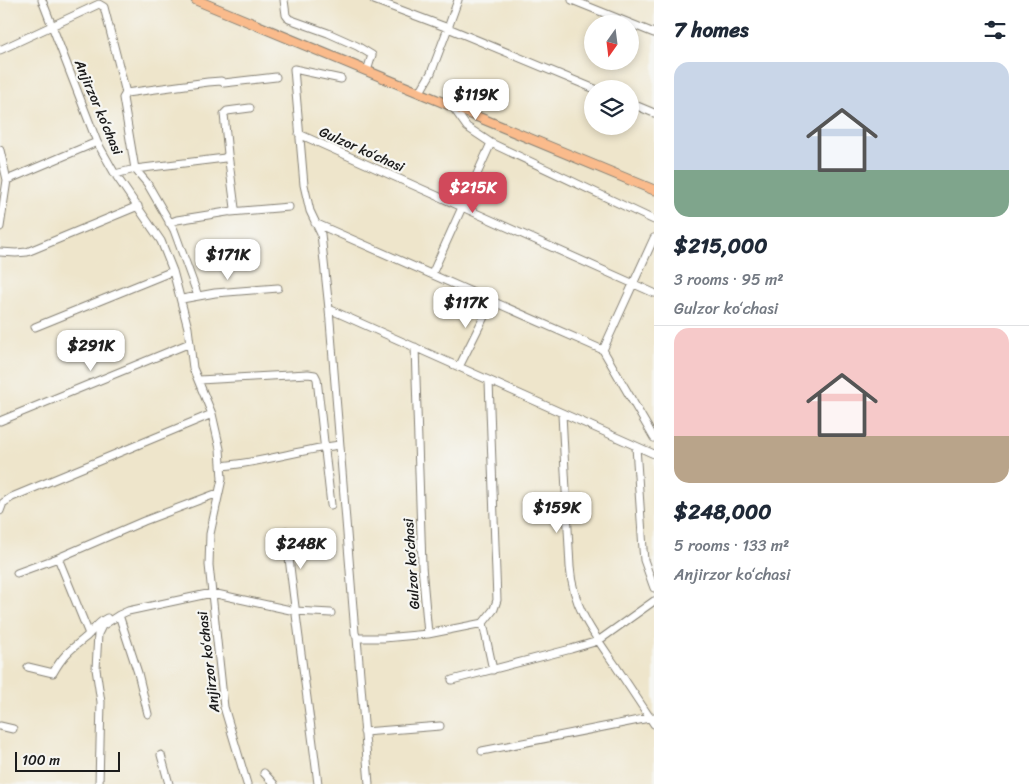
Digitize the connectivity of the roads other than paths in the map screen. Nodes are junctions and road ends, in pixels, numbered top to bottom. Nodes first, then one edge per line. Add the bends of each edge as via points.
1 (42, 0) edge
2 (196, 0) edge
3 (284, 0) edge
4 (374, 0) edge
5 (458, 0) edge
6 (572, 0) edge
7 (53, 25) junction
8 (448, 28) junction
9 (654, 33) edge
10 (0, 50) edge
11 (367, 71) junction
12 (276, 77) dead end
13 (341, 79) dead end
14 (584, 84) edge
15 (420, 92) junction
16 (126, 93) junction
17 (452, 106) junction
18 (639, 107) edge
19 (250, 108) dead end
20 (654, 113) edge
21 (300, 134) junction
22 (97, 142) junction
23 (492, 143) junction
24 (0, 150) edge
25 (228, 154) junction
26 (135, 169) junction
27 (115, 174) junction
28 (7, 180) junction
29 (654, 190) edge
30 (138, 206) junction
31 (289, 206) dead end
32 (464, 208) junction
33 (231, 212) junction
34 (654, 220) edge
35 (169, 223) junction
36 (315, 223) junction
37 (0, 228) edge
38 (654, 238) edge
39 (0, 252) edge
40 (173, 271) junction
41 (432, 274) junction
42 (633, 284) junction
43 (278, 288) dead end
44 (654, 294) edge
45 (198, 296) junction
46 (182, 299) junction
47 (492, 301) junction
48 (329, 309) junction
49 (35, 327) dead end
50 (190, 344) junction
51 (415, 348) junction
52 (603, 350) junction
53 (459, 367) junction
54 (199, 380) junction
55 (489, 381) junction
56 (212, 414) junction
57 (562, 414) junction
58 (0, 421) edge
59 (654, 438) edge
60 (339, 446) junction
61 (325, 447) junction
62 (636, 447) junction
63 (654, 454) edge
64 (221, 466) junction
65 (218, 493) junction
66 (331, 504) dead end
67 (0, 510) edge
68 (286, 531) dead end
69 (58, 558) junction
70 (17, 573) dead end
71 (654, 588) edge
72 (212, 593) junction
73 (654, 601) edge
74 (295, 611) junction
75 (331, 613) dead end
76 (117, 616) junction
77 (483, 623) junction
78 (89, 634) junction
79 (428, 634) junction
80 (357, 638) junction
81 (598, 641) junction
82 (28, 667) dead end
83 (493, 670) junction
84 (452, 680) dead end
85 (148, 714) dead end
86 (653, 720) edge
87 (0, 726) edge
88 (440, 726) dead end
89 (13, 729) dead end
90 (364, 732) junction
91 (482, 751) dead end
92 (161, 755) dead end
93 (264, 773) dead end
94 (99, 784) edge
95 (169, 784) edge
96 (247, 784) edge
97 (274, 784) edge
98 (318, 784) edge
99 (370, 784) edge

1 - 7 street, Anjirzor koʻchasi
2 - 11 main road
3 - 11 street via 288,19 328,33 372,55
4 - 8 street
5 - 8 street
6 - 9 street
7 - 10 street
7 - 16 street via 99,4 104,8
7 - 22 street, Anjirzor koʻchasi
8 - 14 street
8 - 15 street
11 - 15 main road
12 - 16 street
13 - 21 street, Gulzor koʻchasi via 294,69
15 - 17 main road
16 - 26 street via 124,98
17 - 23 street via 467,127
17 - 29 main road
18 - 20 street
19 - 25 street via 224,114
21 - 32 street, Gulzor koʻchasi
21 - 36 street, Gulzor koʻchasi via 304,186
22 - 27 street, Anjirzor koʻchasi
22 - 28 street
23 - 32 street
23 - 34 street
24 - 28 street
25 - 26 street via 225,158
25 - 33 street via 235,208
26 - 27 street
26 - 35 street
27 - 30 street, Anjirzor koʻchasi
28 - 37 street
30 - 39 street via 26,252
30 - 40 street, Anjirzor koʻchasi via 161,241
31 - 33 street
32 - 41 street
32 - 42 street, Gulzor koʻchasi
33 - 35 street
35 - 45 street
36 - 41 street
36 - 48 street, Gulzor koʻchasi via 321,234
38 - 42 street
40 - 46 street, Anjirzor koʻchasi
40 - 49 street
41 - 47 street
42 - 44 street, Gulzor koʻchasi
42 - 52 street
43 - 45 street
45 - 46 street
46 - 50 street, Anjirzor koʻchasi
47 - 52 street
47 - 53 street
48 - 51 street
48 - 60 street, Gulzor koʻchasi
50 - 54 street, Anjirzor koʻchasi via 193,368
50 - 58 street
51 - 53 street
51 - 79 street, Gulzor koʻchasi via 422,566
52 - 59 street
53 - 55 street
54 - 56 street, Anjirzor koʻchasi
54 - 61 street via 312,374 317,379
55 - 57 street
55 - 77 street via 497,600
56 - 64 street, Anjirzor koʻchasi
56 - 67 street via 12,497
57 - 62 street
57 - 81 street via 571,584 584,619
60 - 61 street
60 - 80 street, Gulzor koʻchasi
61 - 64 street
61 - 66 street
62 - 63 street
62 - 71 street via 642,549
64 - 65 street, Anjirzor koʻchasi
65 - 69 street
65 - 72 street, Anjirzor koʻchasi via 210,534
68 - 74 street
69 - 70 street
69 - 78 street
72 - 74 street, Anjirzor koʻchasi
72 - 76 street
72 - 96 street, Anjirzor koʻchasi via 224,707
73 - 81 street
74 - 75 street, Anjirzor koʻchasi
74 - 98 street
76 - 78 street via 98,623
76 - 85 street via 138,673
76 - 94 street via 100,629 96,655 101,702
77 - 79 street
77 - 83 street
78 - 82 street via 61,659 53,674
79 - 80 street
80 - 90 street, Gulzor koʻchasi
81 - 83 street
81 - 86 street
83 - 84 street
86 - 91 street
87 - 89 street
88 - 90 street
90 - 99 street, Gulzor koʻchasi
92 - 95 street
93 - 97 street

